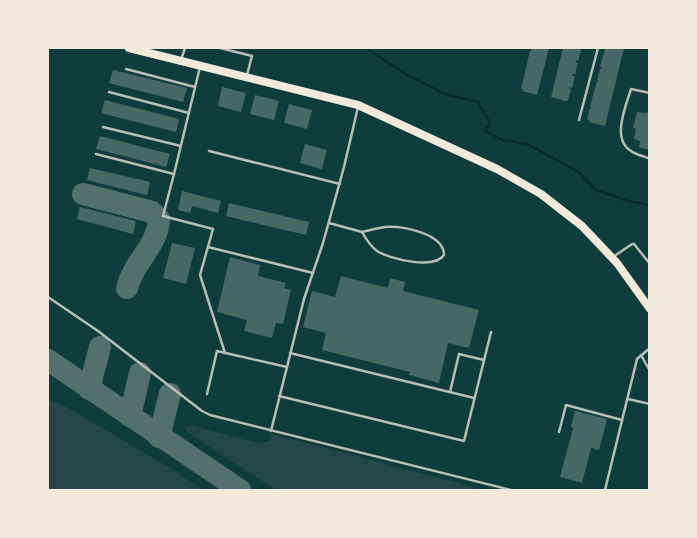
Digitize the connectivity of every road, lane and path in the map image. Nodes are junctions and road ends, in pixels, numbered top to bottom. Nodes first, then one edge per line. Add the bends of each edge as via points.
1 (129, 48) edge
2 (184, 48) edge
3 (220, 48) edge
4 (598, 48) edge
5 (181, 61) junction
6 (201, 66) junction
7 (126, 69) dead end
8 (246, 77) junction
9 (196, 87) junction
10 (110, 92) dead end
11 (650, 93) edge
12 (358, 105) junction
13 (189, 113) junction
14 (579, 120) dead end
15 (103, 127) dead end
16 (181, 146) junction
17 (209, 151) dead end
18 (96, 154) dead end
19 (650, 159) edge
20 (174, 174) junction
21 (340, 184) junction
22 (329, 223) junction
23 (362, 232) junction
24 (208, 247) junction
25 (612, 258) junction
26 (650, 264) edge
27 (313, 273) junction
28 (48, 297) edge
29 (650, 308) edge
30 (491, 332) dead end
31 (650, 348) edge
32 (225, 353) junction
33 (290, 353) junction
34 (641, 355) junction
35 (484, 360) junction
36 (287, 367) junction
37 (650, 371) edge
38 (450, 392) junction
39 (207, 394) dead end
40 (279, 396) junction
41 (474, 398) junction
42 (628, 399) junction
43 (650, 404) edge
44 (622, 420) junction
45 (271, 431) junction
46 (560, 432) dead end
47 (511, 490) edge
48 (605, 490) edge

1 - 5 main road
2 - 5 lane
3 - 8 lane via 252,56
4 - 14 lane
5 - 6 main road
6 - 8 main road
6 - 9 lane
7 - 9 lane
8 - 12 main road
9 - 13 lane
10 - 13 lane
11 - 19 lane via 631,89 621,130 624,144 630,151
12 - 21 lane
12 - 25 main road via 497,169 541,194 582,226
13 - 16 lane
15 - 16 lane
16 - 20 lane
17 - 21 lane
18 - 20 lane
20 - 24 lane via 162,216 212,229
21 - 22 lane
22 - 23 lane
22 - 27 lane
23 - 23 lane via 372,247 387,255 419,263 428,263 444,255 442,246 434,239 407,228 384,227
24 - 27 lane
24 - 32 lane via 200,276
25 - 26 lane via 634,244
25 - 29 main road
27 - 33 lane
28 - 45 lane via 98,330 202,411
30 - 35 lane
31 - 34 lane
32 - 36 lane
32 - 39 lane via 217,351
33 - 36 lane
33 - 38 lane
34 - 37 lane
34 - 42 lane via 637,359
35 - 38 lane via 459,354
35 - 41 lane
36 - 40 lane
38 - 41 lane
40 - 41 lane via 464,441
40 - 45 lane
42 - 43 lane
42 - 44 lane
44 - 46 lane via 566,405
44 - 48 lane
45 - 47 lane

